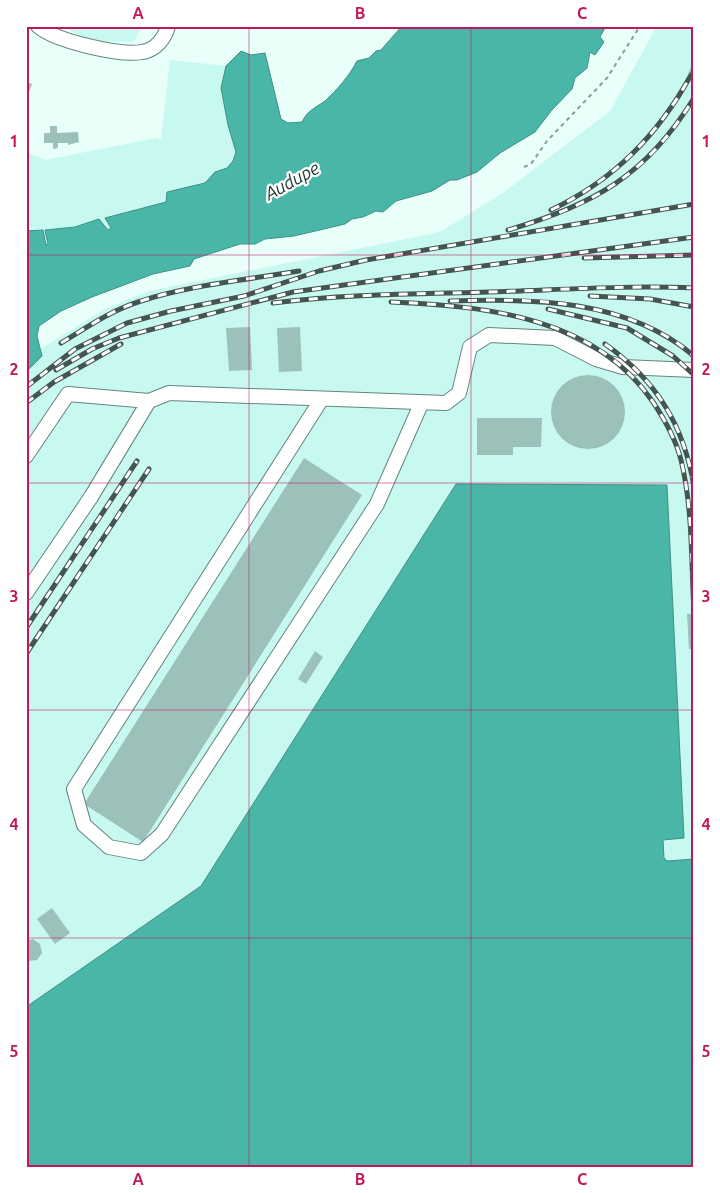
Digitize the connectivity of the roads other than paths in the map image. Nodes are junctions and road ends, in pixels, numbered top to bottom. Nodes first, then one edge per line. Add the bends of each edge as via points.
1 (38, 26) edge
2 (168, 26) edge
3 (694, 370) edge
4 (322, 400) junction
5 (149, 401) junction
6 (422, 404) junction
7 (26, 456) edge
8 (26, 593) edge

1 - 2 street via 85,46 143,52 163,39
3 - 6 street via 622,367 555,338 488,335 470,347 459,393 446,403
4 - 5 street via 169,393
4 - 6 street
4 - 6 street via 74,789 84,825 109,847 141,853 162,834 377,504
5 - 7 street via 68,394
5 - 8 street via 91,497

